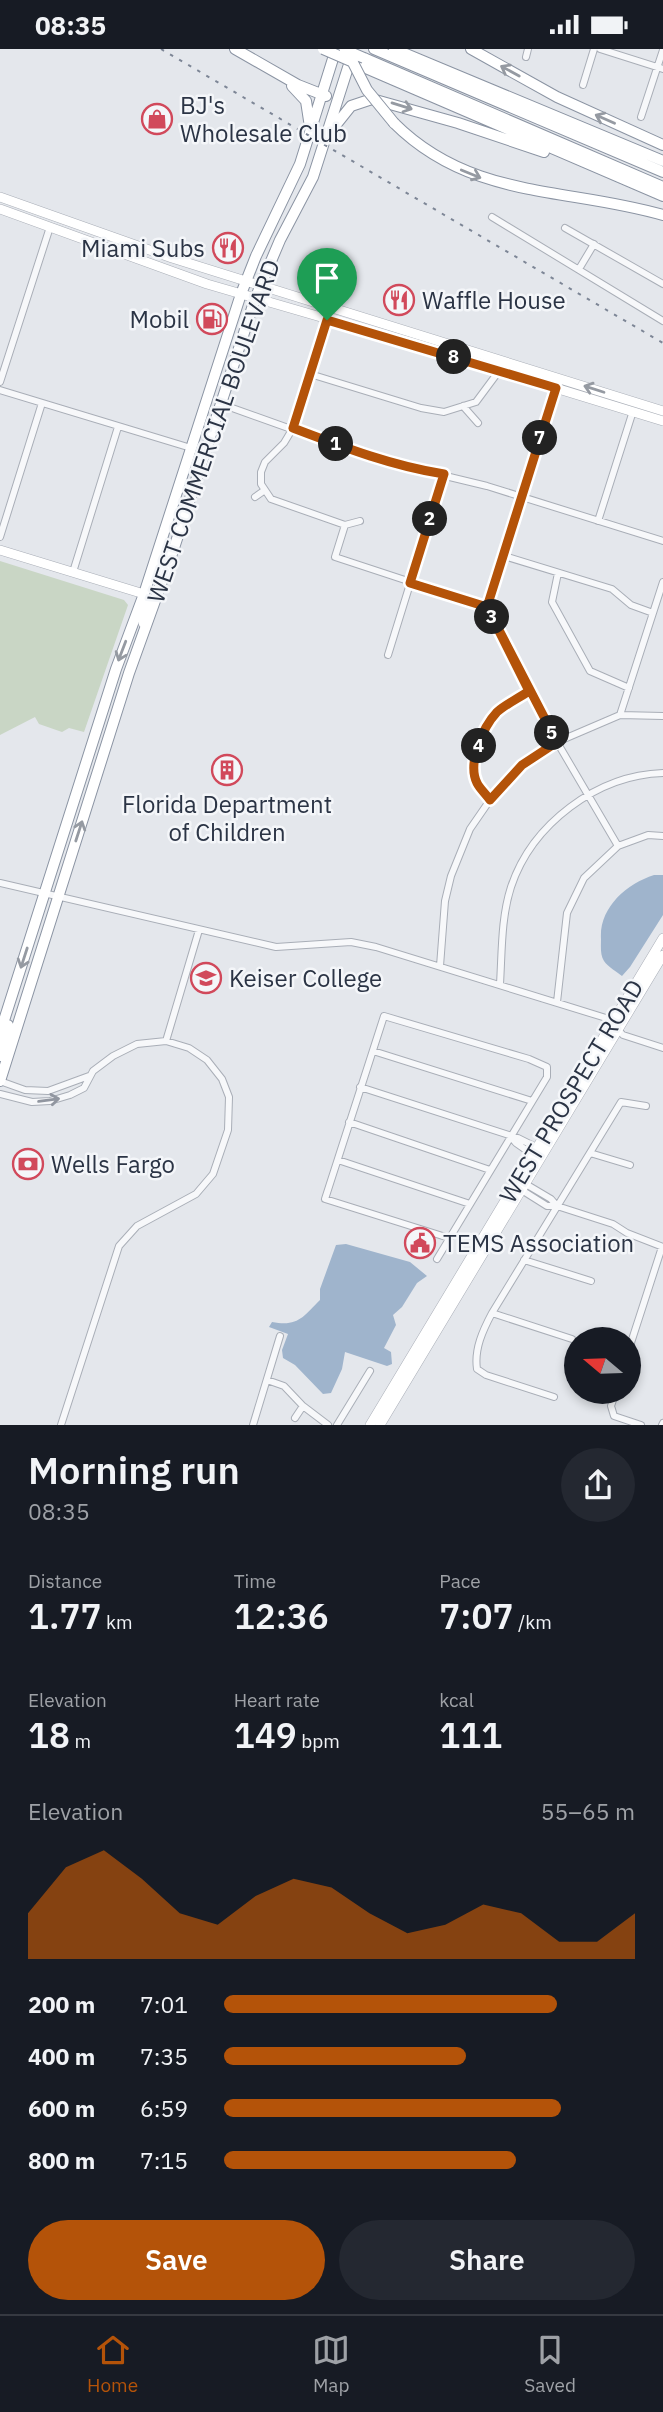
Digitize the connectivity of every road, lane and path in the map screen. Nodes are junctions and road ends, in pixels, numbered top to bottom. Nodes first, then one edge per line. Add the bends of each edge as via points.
1 (235, 49) edge
2 (323, 49) edge
3 (336, 49) edge
4 (344, 49) edge
5 (354, 49) edge
6 (374, 49) edge
7 (394, 49) edge
8 (472, 49) edge
9 (597, 49) edge
10 (663, 50) edge
11 (363, 62) junction
12 (660, 68) edge
13 (282, 76) junction
14 (583, 85) dead end
15 (341, 90) junction
16 (322, 95) junction
17 (641, 117) dead end
18 (311, 132) junction
19 (327, 137) junction
20 (663, 145) edge
21 (663, 161) edge
22 (591, 165) junction
23 (663, 171) edge
24 (663, 187) edge
25 (663, 196) edge
26 (0, 197) edge
27 (0, 209) edge
28 (44, 212) junction
29 (663, 215) edge
30 (492, 216) dead end
31 (27, 218) junction
32 (64, 219) junction
33 (50, 227) junction
34 (565, 228) dead end
35 (594, 244) junction
36 (579, 269) junction
37 (246, 281) junction
38 (663, 284) edge
39 (260, 285) junction
40 (241, 294) junction
41 (255, 299) junction
42 (327, 320) junction
43 (663, 321) edge
44 (506, 361) junction
45 (499, 371) junction
46 (310, 374) junction
47 (0, 382) edge
48 (556, 388) junction
49 (0, 390) edge
50 (42, 403) junction
51 (220, 404) junction
52 (463, 406) junction
53 (635, 407) junction
54 (663, 411) edge
55 (663, 421) edge
56 (478, 423) dead end
57 (118, 427) junction
58 (293, 428) junction
59 (191, 448) junction
60 (444, 474) junction
61 (265, 490) junction
62 (176, 496) junction
63 (521, 496) junction
64 (255, 497) dead end
65 (360, 521) dead end
66 (598, 521) junction
67 (345, 526) junction
68 (0, 537) edge
69 (663, 541) edge
70 (0, 549) edge
71 (504, 556) junction
72 (73, 572) junction
73 (558, 573) junction
74 (162, 582) junction
75 (410, 583) junction
76 (663, 583) edge
77 (144, 594) junction
78 (487, 607) junction
79 (653, 613) junction
80 (388, 655) dead end
81 (135, 657) junction
82 (629, 688) junction
83 (529, 691) junction
84 (620, 715) junction
85 (663, 716) edge
86 (557, 742) junction
87 (663, 773) edge
88 (588, 795) junction
89 (490, 800) junction
90 (663, 836) edge
91 (618, 846) junction
92 (0, 883) edge
93 (44, 893) junction
94 (59, 896) junction
95 (199, 930) junction
96 (663, 938) edge
97 (663, 955) edge
98 (440, 966) junction
99 (500, 984) junction
100 (557, 1002) junction
101 (9, 1004) junction
102 (615, 1027) junction
103 (0, 1033) edge
104 (166, 1041) junction
105 (663, 1048) edge
106 (373, 1051) junction
107 (0, 1056) edge
108 (89, 1076) junction
109 (0, 1081) edge
110 (360, 1087) junction
111 (0, 1094) edge
112 (532, 1101) junction
113 (646, 1106) dead end
114 (349, 1122) junction
115 (510, 1136) junction
116 (539, 1153) junction
117 (590, 1153) junction
118 (338, 1160) junction
119 (630, 1165) dead end
120 (490, 1170) junction
121 (520, 1185) junction
122 (470, 1204) junction
123 (557, 1206) junction
124 (449, 1238) junction
125 (663, 1247) edge
126 (437, 1259) dead end
127 (524, 1260) junction
128 (591, 1281) dead end
129 (492, 1313) junction
130 (636, 1327) edge
131 (280, 1336) dead end
132 (564, 1336) edge
133 (370, 1371) dead end
134 (267, 1380) junction
135 (554, 1397) dead end
136 (613, 1404) edge
137 (303, 1406) junction
138 (295, 1418) dead end
139 (61, 1425) edge
140 (253, 1425) edge
141 (328, 1425) edge
142 (337, 1425) edge
143 (370, 1425) edge
144 (380, 1425) edge
145 (640, 1425) edge

1 - 13 highway
2 - 11 highway, bridge
3 - 16 highway, WEST COMMERCIAL BOULEVARD
4 - 11 highway, bridge
4 -> 29 highway, bridge via 367,90 394,123 443,161 487,180
5 - 15 highway, WEST COMMERCIAL BOULEVARD
6 - 23 highway
7 - 21 highway
20 -> 8 highway via 557,97
9 - 12 street
9 - 14 street
10 - 12 street
11 - 22 highway
11 - 24 highway
12 - 17 street
13 - 16 highway
13 - 18 highway via 306,101
15 - 16 highway via 332,96
15 - 19 highway, WEST COMMERCIAL BOULEVARD
16 - 18 highway, WEST COMMERCIAL BOULEVARD
18 - 37 highway, WEST COMMERCIAL BOULEVARD
19 -> 22 highway via 351,106 372,99
19 - 39 highway, WEST COMMERCIAL BOULEVARD via 310,185
22 - 25 highway
26 - 28 main road
27 - 31 main road
28 - 31 main road
28 - 32 main road
30 - 36 street
31 - 33 main road
32 - 33 main road
32 - 37 main road
33 - 40 main road
33 - 47 street
34 - 35 street
35 - 36 street
35 - 38 street
36 - 43 street
37 - 39 main road
37 - 40 highway, WEST COMMERCIAL BOULEVARD
39 - 41 highway, WEST COMMERCIAL BOULEVARD
39 - 44 main road
40 - 41 main road
40 - 59 highway, WEST COMMERCIAL BOULEVARD
41 - 42 main road
41 - 51 highway, WEST COMMERCIAL BOULEVARD
42 - 45 main road
42 - 46 street
44 - 45 main road
53 -> 44 main road
45 - 48 main road
45 - 52 street via 479,398
46 - 52 street via 421,408 444,412
46 - 58 street
48 - 53 main road via 618,407
48 - 63 street
49 - 50 street
50 - 57 street
50 - 68 street
51 - 58 street
51 - 74 highway, WEST COMMERCIAL BOULEVARD
52 - 56 street
53 - 54 main road
53 - 55 main road
53 - 66 street
57 - 59 street
57 - 72 street
58 - 60 street via 375,459
58 - 61 street via 261,472
59 - 62 highway, WEST COMMERCIAL BOULEVARD
60 - 63 street
60 - 75 street
61 - 64 street
61 - 67 street via 271,499
62 - 74 highway via 155,576
62 - 77 highway, WEST COMMERCIAL BOULEVARD
63 - 66 street
63 - 71 street
65 - 67 street
66 - 69 street
67 - 75 street via 335,557
70 - 72 main road
71 - 73 street
71 - 78 street
72 - 77 main road
73 - 79 street via 612,589 631,605
73 - 82 street via 552,602 590,671
74 - 81 highway, WEST COMMERCIAL BOULEVARD
75 - 78 street
75 - 80 street
76 - 79 street
77 - 81 main road, WEST COMMERCIAL BOULEVARD via 146,611
77 -> 93 highway, WEST COMMERCIAL BOULEVARD
78 - 83 street
79 - 82 street
94 -> 81 highway, WEST COMMERCIAL BOULEVARD
82 - 84 street
83 - 86 street
83 - 89 street via 499,710 480,743 474,765 476,781
84 - 85 street
84 - 86 street
86 - 88 street
86 - 89 street via 522,765
87 - 88 street via 632,776
88 - 91 street
88 - 99 street via 552,822 519,867 505,911
89 - 98 street via 470,829 451,876
90 - 91 street via 648,835
91 - 100 street via 584,878 567,913
92 - 93 street
93 - 94 street
93 -> 101 highway, WEST COMMERCIAL BOULEVARD
94 - 95 street
94 - 109 highway, WEST COMMERCIAL BOULEVARD
95 - 98 street via 276,947 351,942
95 - 104 street
96 - 102 main road, WEST PROSPECT ROAD
97 - 102 main road, WEST PROSPECT ROAD
98 - 99 street
99 - 100 street
100 - 102 street via 606,1018
101 - 103 highway, WEST COMMERCIAL BOULEVARD
101 - 107 highway
102 - 105 street via 623,1035
102 - 116 main road, WEST PROSPECT ROAD
104 - 108 street via 138,1044 113,1056
104 - 139 street via 207,1060 222,1079 229,1097 228,1130 213,1174 196,1194 137,1226 119,1246
106 - 110 street
106 - 112 street
106 - 112 street via 384,1016 530,1059 547,1067 547,1077
108 - 109 street via 48,1091 25,1090
111 -> 108 street via 27,1102 50,1101 84,1089
110 - 114 street
110 - 115 street
112 - 115 street
113 - 117 street via 621,1102
114 - 118 street
114 - 120 street
115 - 116 street
115 - 120 street
116 - 121 main road, WEST PROSPECT ROAD
117 - 119 street
117 - 123 street
118 - 122 street
118 - 124 street via 325,1199
120 - 122 street
121 - 123 street via 547,1206
121 - 143 main road, WEST PROSPECT ROAD
121 - 144 main road, WEST PROSPECT ROAD
122 - 124 street
123 - 125 street
123 - 127 street
124 - 126 street
125 - 130 street
127 - 128 street
127 - 129 street
129 - 132 street
129 - 135 street via 477,1349 477,1369
131 - 134 street
133 - 142 street
134 - 137 street via 284,1386
134 - 140 street
136 - 145 street via 614,1416
137 - 138 street
137 - 141 street

